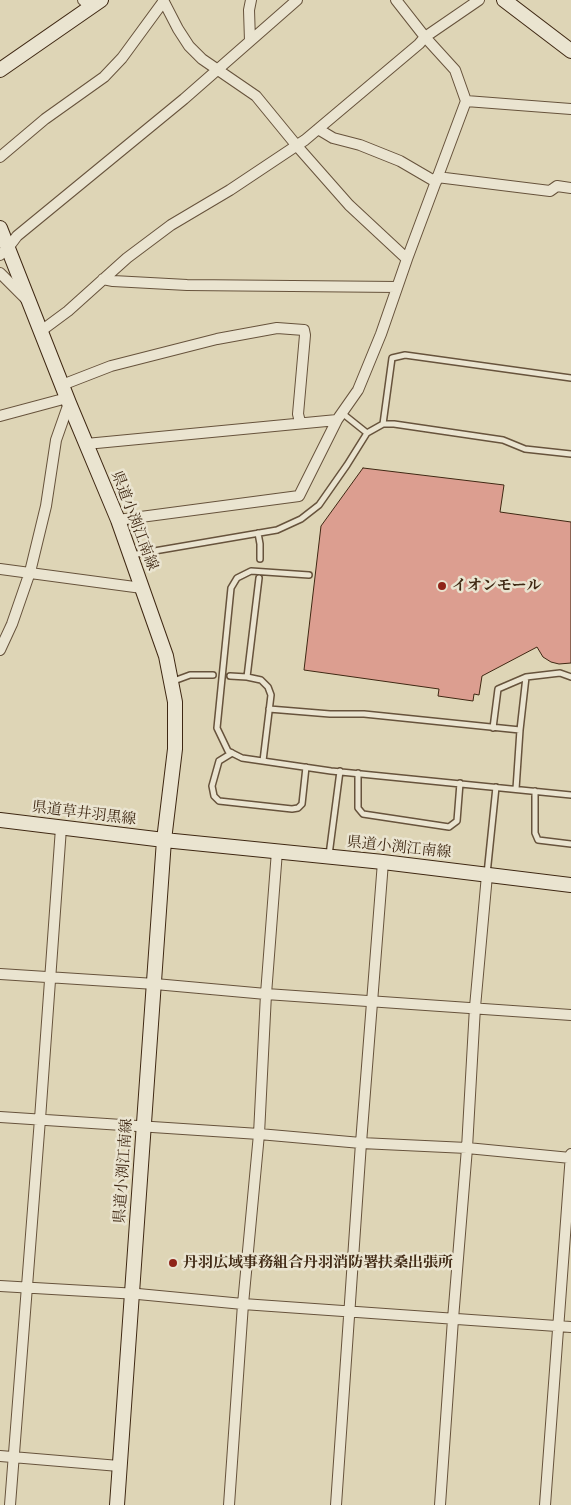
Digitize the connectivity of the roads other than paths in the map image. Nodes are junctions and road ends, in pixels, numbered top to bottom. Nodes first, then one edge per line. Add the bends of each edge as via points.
1 (251, 0) edge
2 (297, 0) edge
3 (479, 0) edge
4 (504, 0) edge
5 (163, 1) edge
6 (399, 1) edge
7 (92, 2) edge
8 (425, 37) junction
9 (250, 42) junction
10 (571, 51) edge
11 (0, 70) edge
12 (218, 70) junction
13 (466, 101) junction
14 (571, 109) edge
15 (318, 129) junction
16 (297, 146) junction
17 (0, 157) edge
18 (437, 179) junction
19 (571, 188) edge
20 (0, 228) edge
21 (4, 251) edge
22 (407, 259) junction
23 (0, 273) edge
24 (103, 279) junction
25 (397, 287) junction
26 (30, 303) junction
27 (41, 331) junction
28 (571, 378) edge
29 (66, 396) junction
30 (0, 416) edge
31 (339, 416) junction
32 (300, 422) junction
33 (383, 424) junction
34 (367, 433) junction
35 (86, 444) junction
36 (571, 454) edge
37 (118, 520) junction
38 (258, 533) junction
39 (131, 556) junction
40 (260, 559) dead end
41 (0, 569) edge
42 (30, 572) junction
43 (309, 575) dead end
44 (259, 578) dead end
45 (142, 588) junction
46 (0, 650) edge
47 (213, 675) dead end
48 (230, 676) dead end
49 (247, 677) junction
50 (526, 677) junction
51 (571, 677) edge
52 (171, 682) junction
53 (269, 708) junction
54 (493, 728) junction
55 (520, 730) junction
56 (232, 754) junction
57 (263, 761) junction
58 (306, 767) junction
59 (340, 771) junction
60 (358, 773) junction
61 (460, 783) junction
62 (496, 787) junction
63 (516, 789) junction
64 (535, 791) junction
65 (571, 795) edge
66 (0, 820) edge
67 (61, 828) junction
68 (164, 840) junction
69 (571, 844) edge
70 (278, 851) junction
71 (329, 857) junction
72 (383, 862) junction
73 (487, 875) junction
74 (571, 885) edge
75 (0, 974) edge
76 (50, 976) junction
77 (155, 984) junction
78 (266, 994) junction
79 (372, 1000) junction
80 (475, 1007) junction
81 (571, 1014) edge
82 (0, 1117) edge
83 (40, 1119) junction
84 (144, 1127) junction
85 (259, 1134) junction
86 (361, 1143) junction
87 (467, 1148) junction
88 (571, 1154) edge
89 (571, 1158) edge
90 (0, 1286) edge
91 (27, 1288) junction
92 (132, 1294) junction
93 (243, 1304) junction
94 (349, 1311) junction
95 (453, 1319) junction
96 (559, 1326) junction
97 (571, 1327) edge
98 (0, 1456) edge
99 (14, 1457) junction
100 (119, 1466) junction
101 (10, 1505) edge
102 (117, 1505) edge
103 (229, 1505) edge
104 (336, 1505) edge
105 (440, 1505) edge
106 (545, 1505) edge

1 - 9 street
2 - 9 street
3 - 8 street
4 - 10 main road
5 - 12 street via 189,46
5 - 17 street via 122,58 104,76
6 - 8 street
7 - 11 main road
8 - 13 street via 455,70
8 - 15 street
9 - 12 street
12 - 16 street via 256,96
12 - 21 street via 17,236
13 - 14 street
13 - 18 street
15 - 16 street
15 - 18 street
16 - 22 street via 349,205
16 - 24 street via 171,226
18 - 19 street via 550,191 558,186
18 - 22 street
20 - 21 main road, 県道小渕江南線
21 - 26 main road, 県道小渕江南線
22 - 25 street
23 - 26 street
24 - 25 street via 187,285
24 - 27 street
25 - 31 street via 358,390
26 - 27 main road, 県道小渕江南線
27 - 29 main road, 県道小渕江南線
28 - 33 lane via 398,356 392,358
29 - 30 street
29 - 32 street via 111,366 217,338 277,328 304,330
29 - 35 main road, 県道小渕江南線
29 - 42 street
31 - 32 street
31 - 34 lane
31 - 37 street via 298,496
32 - 35 street
33 - 34 lane
33 - 36 lane via 503,440 525,449
34 - 38 lane via 319,505 301,519 277,530
35 - 37 main road, 県道小渕江南線
37 - 39 main road, 県道小渕江南線
38 - 39 lane
38 - 40 lane
39 - 45 main road, 県道小渕江南線
41 - 42 street
42 - 45 street
42 - 46 street
43 - 56 lane via 251,571 237,578 231,588 217,728
44 - 49 lane
45 - 52 main road, 県道小渕江南線 via 166,656
47 - 52 lane via 190,675
48 - 49 lane
49 - 53 lane via 261,680 268,687 271,695
50 - 51 lane via 560,673
50 - 54 lane via 498,689
50 - 55 lane
52 - 68 main road, 県道小渕江南線 via 175,702 176,749
53 - 54 lane
53 - 57 lane
54 - 55 lane
55 - 63 lane
56 - 57 lane
56 - 58 lane via 220,761 212,786 219,801 298,808 302,804
57 - 58 lane
58 - 59 lane
59 - 60 lane
59 - 71 lane
60 - 61 lane
60 - 61 lane via 358,808 363,814 449,827 456,821
61 - 62 lane
62 - 63 lane
62 - 73 lane
63 - 64 lane
64 - 65 lane
64 - 69 lane via 535,834 538,840
66 - 67 main road, 県道草井羽黒線
67 - 68 main road, 県道草井羽黒線
67 - 76 street
68 - 70 main road, 県道小渕江南線
68 - 77 main road, 県道小渕江南線
70 - 71 main road, 県道小渕江南線
70 - 78 street
71 - 72 main road, 県道小渕江南線
72 - 73 main road, 県道小渕江南線
72 - 79 street
73 - 74 main road, 県道小渕江南線
73 - 80 street
75 - 76 street
76 - 77 street
76 - 83 street
77 - 78 street
77 - 84 main road, 県道小渕江南線
78 - 79 street
78 - 85 street
79 - 80 street
79 - 86 street
80 - 81 street
80 - 87 street
82 - 83 street
83 - 84 street
83 - 91 street
84 - 85 street
84 - 92 main road, 県道小渕江南線
85 - 86 street
85 - 93 street
86 - 87 street
86 - 94 street
87 - 89 street
87 - 95 street
88 - 89 street
89 - 96 street
90 - 91 street
91 - 92 street
91 - 99 street
92 - 93 street
92 - 100 main road, 県道小渕江南線
93 - 94 street
93 - 103 street
94 - 95 street
94 - 104 street
95 - 96 street
95 - 105 street
96 - 97 street
96 - 106 street
98 - 99 street
99 - 100 street
99 - 101 street
100 - 102 main road, 県道小渕江南線

